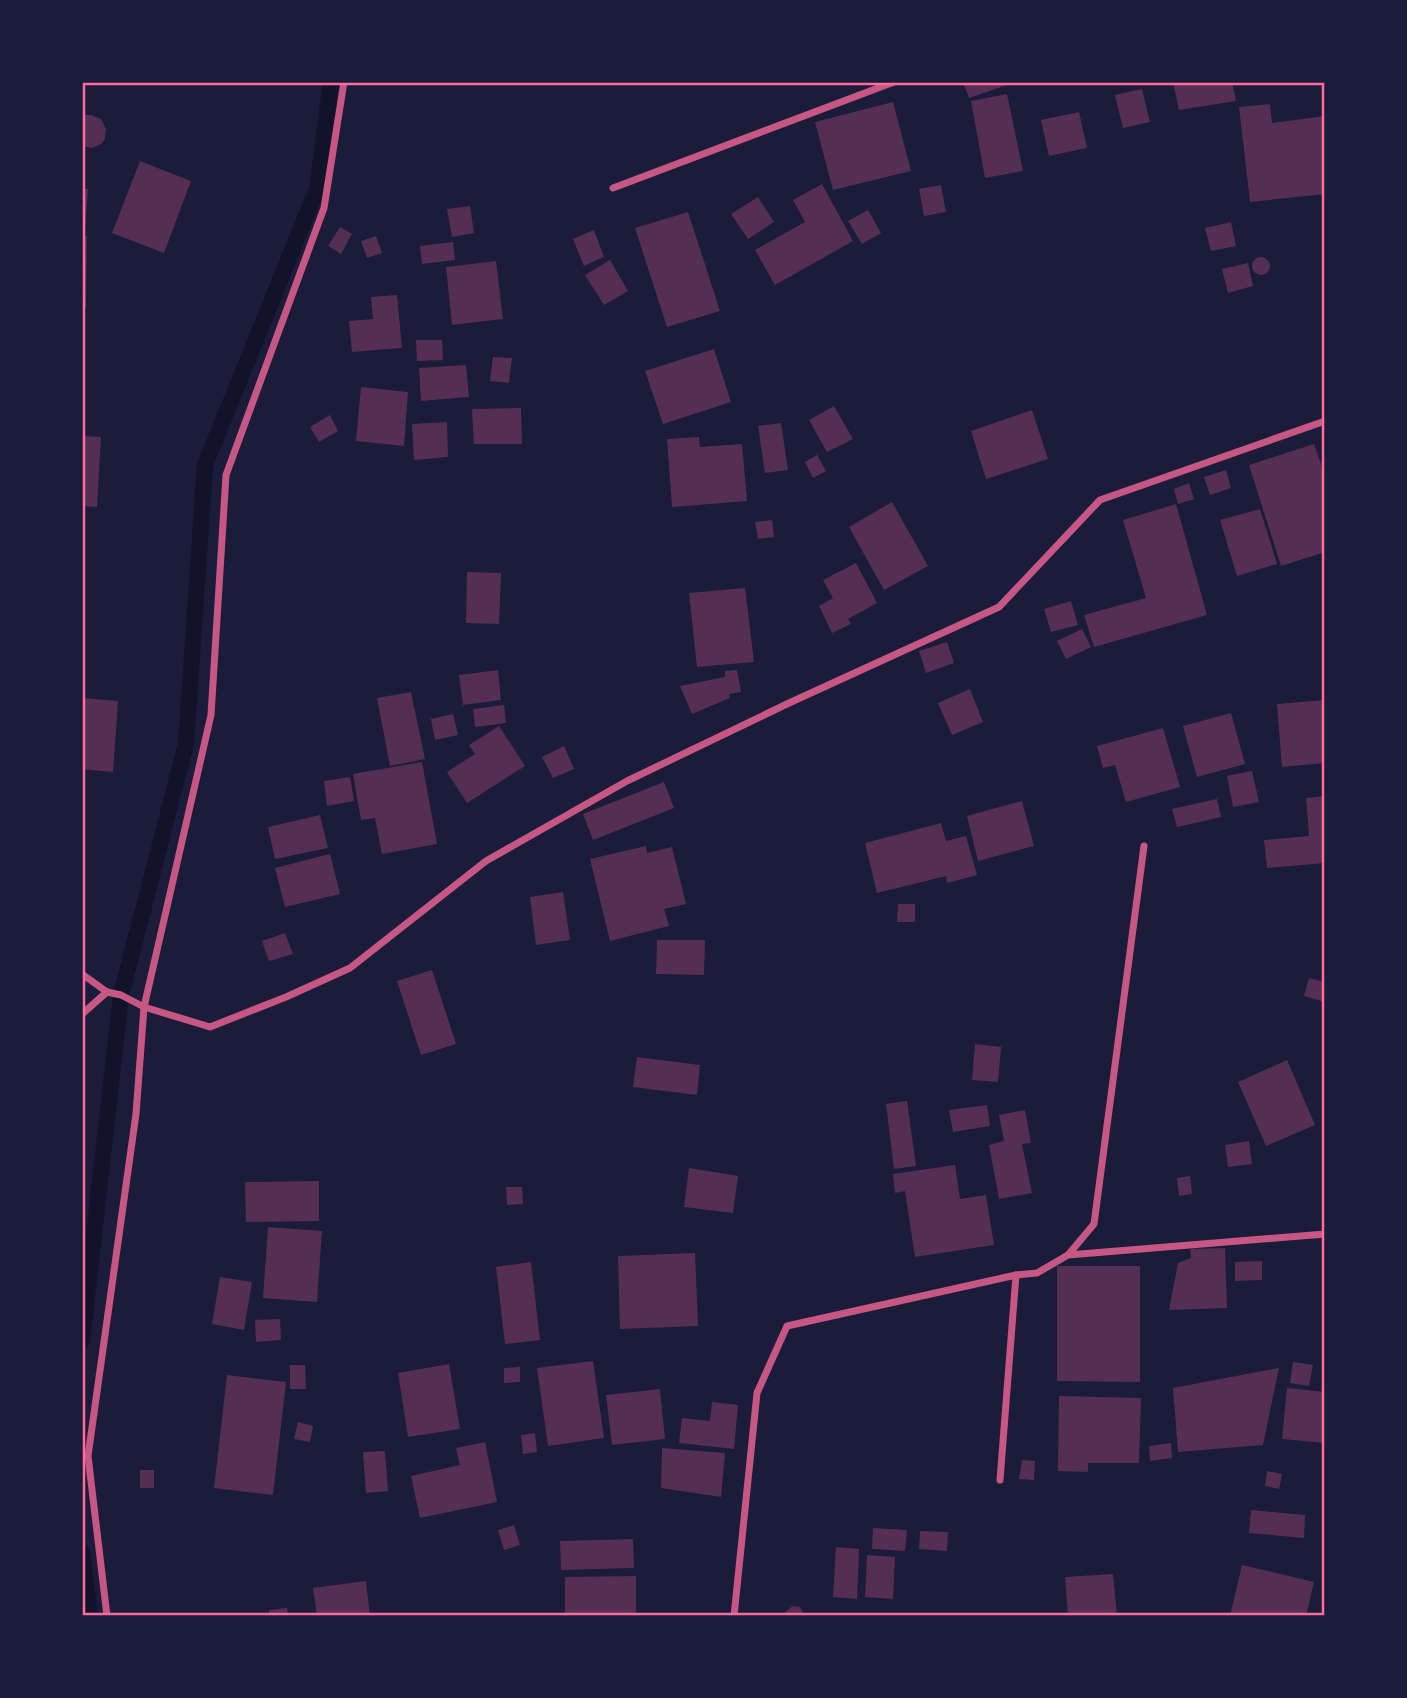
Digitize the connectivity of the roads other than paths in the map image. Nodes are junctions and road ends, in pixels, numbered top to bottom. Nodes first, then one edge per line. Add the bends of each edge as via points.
1 (344, 82) edge
2 (894, 82) edge
3 (613, 188) dead end
4 (1325, 421) edge
5 (1144, 846) dead end
6 (82, 974) edge
7 (107, 992) junction
8 (144, 1007) junction
9 (82, 1014) edge
10 (1325, 1234) edge
11 (1068, 1255) junction
12 (1016, 1275) junction
13 (1000, 1480) dead end
14 (107, 1616) edge
15 (734, 1616) edge

1 - 8 street via 324,208 226,475 211,715
2 - 3 street
4 - 8 street via 1100,500 999,607 627,781 486,861 350,968 209,1027
5 - 11 street via 1094,1224
6 - 7 street
7 - 8 street
7 - 9 street
8 - 14 street via 136,1114 88,1456
10 - 11 street
11 - 12 street via 1037,1273
12 - 13 street
12 - 15 street via 786,1326 757,1393

